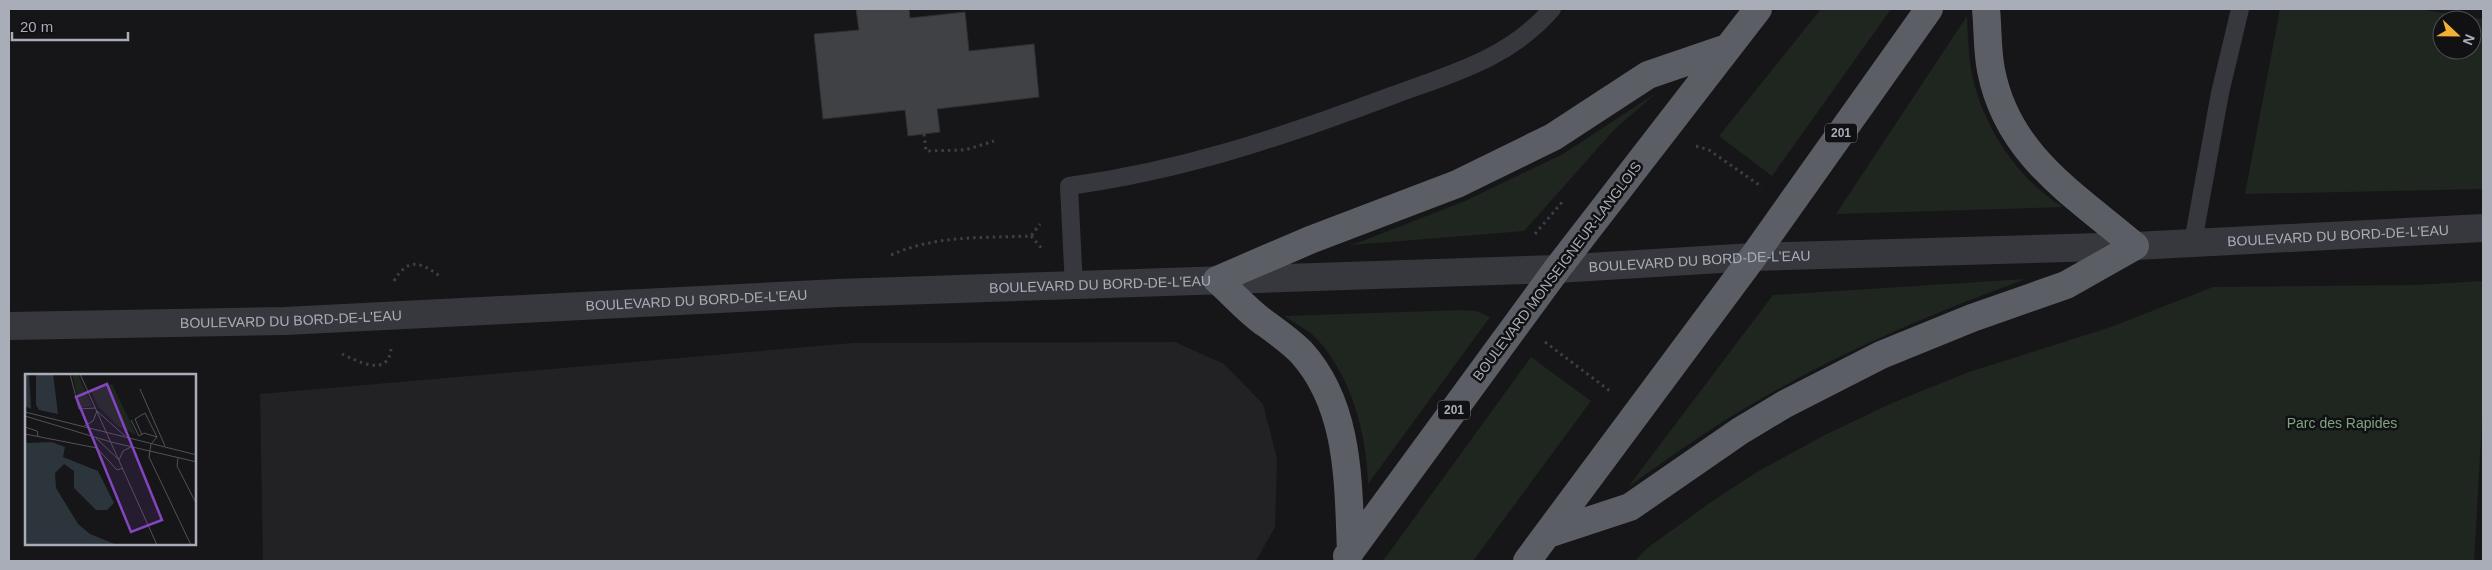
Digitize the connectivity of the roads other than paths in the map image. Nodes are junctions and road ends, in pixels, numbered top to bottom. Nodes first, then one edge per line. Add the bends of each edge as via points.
1 (1552, 9) edge
2 (1758, 9) edge
3 (1929, 9) edge
4 (1986, 9) edge
5 (2240, 9) edge
6 (1724, 49) junction
7 (2483, 228) edge
8 (2193, 242) junction
9 (2136, 246) junction
10 (1753, 257) junction
11 (1556, 269) junction
12 (1217, 280) junction
13 (1074, 287) junction
14 (9, 326) edge
15 (1548, 534) junction
16 (1347, 556) edge
17 (1527, 561) edge

1 - 13 lane via 1511,45 1448,76 1260,143 1143,174 1068,186
2 - 6 highway, BOULEVARD MONSEIGNEUR-LANGLOIS / 201
3 - 10 highway, 201
4 - 9 highway via 1991,70 2004,111 2017,135 2055,180
5 - 8 lane via 2220,93
6 - 11 highway, BOULEVARD MONSEIGNEUR-LANGLOIS / 201
6 - 12 highway via 1648,75 1553,137 1458,184 1310,240
7 - 8 street, BOULEVARD DU BORD-DE-L'EAU
8 - 9 street, BOULEVARD DU BORD-DE-L'EAU
9 - 10 street, BOULEVARD DU BORD-DE-L'EAU
9 - 15 highway via 2066,285 1881,354 1740,431 1630,506
10 - 11 street, BOULEVARD DU BORD-DE-L'EAU
10 - 15 highway, 201
11 - 12 street, BOULEVARD DU BORD-DE-L'EAU
11 - 16 highway, BOULEVARD MONSEIGNEUR-LANGLOIS / 201
12 - 13 street, BOULEVARD DU BORD-DE-L'EAU
12 - 16 highway via 1301,352 1318,374 1329,396 1344,445 1349,490
13 - 14 street, BOULEVARD DU BORD-DE-L'EAU via 838,293 285,321
15 - 17 highway, 201

